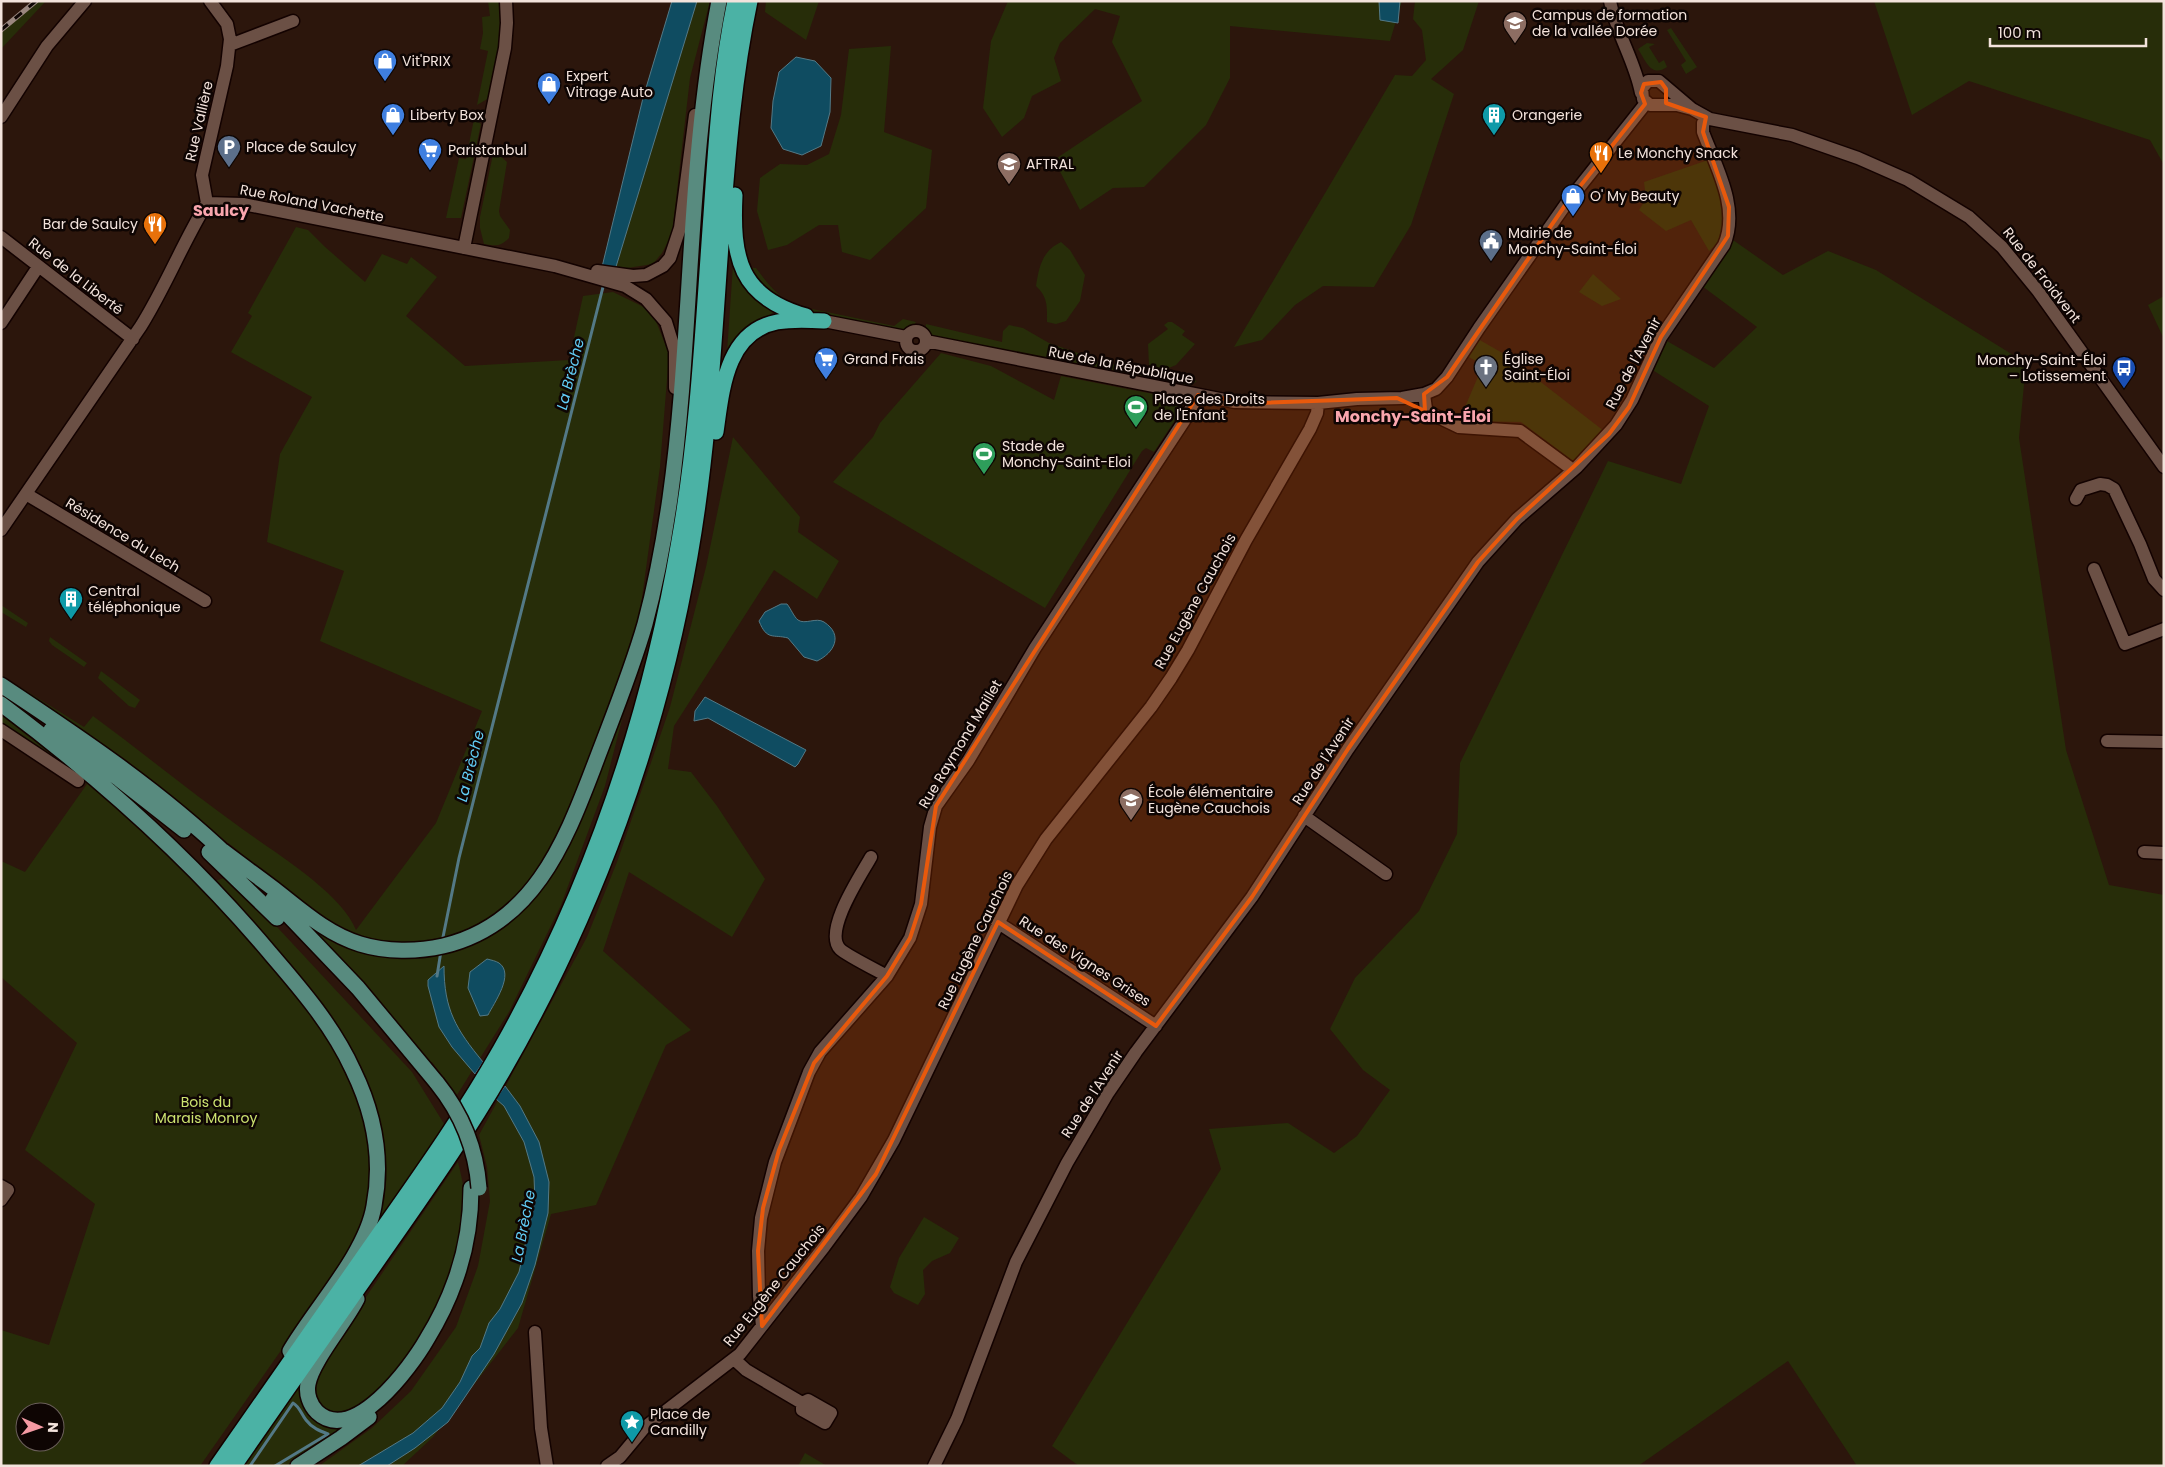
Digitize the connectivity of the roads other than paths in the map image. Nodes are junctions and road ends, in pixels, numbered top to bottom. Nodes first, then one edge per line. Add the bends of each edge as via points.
1 (85, 1) edge
2 (210, 1) edge
3 (506, 1) edge
4 (719, 1) edge
5 (735, 1) edge
6 (750, 1) edge
7 (1610, 1) edge
8 (293, 21) dead end
9 (1616, 22) junction
10 (744, 31) junction
11 (712, 42) junction
12 (230, 45) junction
13 (1660, 83) junction
14 (1643, 98) junction
15 (1660, 104) junction
16 (1692, 110) junction
17 (1, 117) edge
18 (1706, 117) junction
19 (207, 203) junction
20 (1, 238) edge
21 (464, 248) junction
22 (38, 267) junction
23 (618, 279) junction
24 (824, 321) junction
25 (1, 323) edge
26 (133, 339) junction
27 (1424, 394) junction
28 (1198, 395) junction
29 (1397, 398) junction
30 (1318, 403) junction
31 (1430, 413) junction
32 (2164, 467) edge
33 (1573, 470) junction
34 (26, 494) junction
35 (2076, 499) dead end
36 (667, 515) junction
37 (1, 530) edge
38 (2094, 569) dead end
39 (2164, 590) edge
40 (2164, 597) edge
41 (205, 601) dead end
42 (678, 619) junction
43 (2164, 629) edge
44 (1, 685) edge
45 (1, 698) edge
46 (1, 704) edge
47 (1, 730) edge
48 (2107, 741) dead end
49 (2164, 742) edge
50 (78, 780) dead end
51 (1304, 816) junction
52 (223, 851) junction
53 (2144, 852) dead end
54 (2164, 853) edge
55 (871, 857) dead end
56 (1386, 874) dead end
57 (998, 922) junction
58 (888, 976) junction
59 (1156, 1026) junction
60 (499, 1065) junction
61 (434, 1086) junction
62 (478, 1098) junction
63 (1, 1186) edge
64 (475, 1188) junction
65 (1, 1200) edge
66 (374, 1266) junction
67 (762, 1326) junction
68 (535, 1332) dead end
69 (734, 1359) junction
70 (802, 1403) dead end
71 (258, 1407) junction
72 (610, 1465) edge
73 (217, 1466) edge
74 (234, 1466) edge
75 (298, 1466) edge
76 (548, 1466) edge
77 (934, 1466) edge

1 - 17 street via 46,46
2 - 12 street, Rue Vallière via 227,24
3 - 21 street via 505,48
4 - 11 main road
5 - 60 highway via 718,115 691,458 680,539 663,624 640,716 599,838
6 - 10 highway
7 - 9 street
8 - 12 street
9 - 13 street via 1646,71
9 - 14 street
10 - 24 highway via 734,209 737,253 746,275 766,299 785,309
10 - 42 highway via 730,137 706,444
11 - 23 street via 699,87 680,228 673,253 663,266 652,273
11 - 36 main road
12 - 19 street, Rue Vallière via 202,175
13 - 14 street via 1644,84
13 - 15 street via 1667,95
13 - 16 street
14 - 15 street via 1652,106
14 - 27 street, Rue de la République via 1447,377 1436,389
15 - 16 street
16 - 18 street
18 - 32 street, Rue de Froidvent via 1792,135 1866,160 1908,180 1969,217 2002,246 2038,291
18 - 33 street, Rue de l'Avenir via 1703,132 1729,206 1728,236 1662,337 1625,413
19 - 21 street, Rue Roland Vachette via 243,204
19 - 26 street
20 - 22 street, Rue de la Liberté
21 - 23 street, Rue Roland Vachette
22 - 25 street
22 - 26 street, Rue de la Liberté
23 - 36 street via 651,304 666,322 673,343 676,372
24 - 28 street, Rue de la République via 906,337 907,346 912,350 921,349 926,341
24 - 42 highway via 786,321 763,326 745,338 732,360 723,389 707,493
26 - 34 street
27 - 29 street, Rue de la République
27 - 31 street via 1424,405
28 - 30 street, Rue de la République via 1243,402
28 - 58 street, Rue Raymond Maillet via 1180,428 1035,648 968,761 936,806 930,827 918,919
29 - 30 street, Rue de la République
29 - 31 street
30 - 57 street, Rue Eugène Cauchois via 1310,429 1177,668 1151,707 1040,847
31 - 33 street via 1459,427 1520,431
33 - 51 street, Rue de l'Avenir via 1517,519 1482,557
34 - 37 street
34 - 41 street, Résidence du Lech
35 - 39 street via 2081,490 2096,485 2104,484 2114,489 2154,579
36 - 52 main road via 652,592 634,659 567,834 544,874 515,908 492,926 459,941 420,950 368,946 341,936 313,919
38 - 43 street via 2125,644
39 - 40 street
42 - 60 highway via 646,741 613,837 562,958
44 - 52 main road via 143,784
45 - 61 main road via 115,775 213,855 316,957
46 - 71 main road via 141,819 244,922 322,1017 346,1055 365,1099 375,1133 378,1165 370,1223 357,1250 306,1325
47 - 50 street
48 - 49 street
51 - 56 street
51 - 59 street, Rue de l'Avenir via 1249,902
52 - 61 main road via 378,1010
53 - 54 street
55 - 58 street via 838,919 835,937 840,949
57 - 59 street, Rue des Vignes Grises
57 - 67 street, Rue Eugène Cauchois via 976,974 876,1174
58 - 67 street, Rue Raymond Maillet via 818,1056 779,1150 759,1234
59 - 77 street, Rue de l'Avenir via 1090,1122 1023,1248 957,1419
60 - 62 highway
61 - 64 main road via 460,1140
62 - 66 highway via 430,1185
62 - 71 highway
63 - 65 street via 8,1190
64 - 66 main road via 461,1263 446,1303 426,1341 394,1383 363,1412 348,1420 329,1419 312,1405 308,1394 309,1379 346,1320
64 - 75 main road via 476,1232 469,1264 453,1307 429,1351 403,1384 368,1418
66 - 74 highway
67 - 69 street, Rue Eugène Cauchois
68 - 76 street via 541,1428
69 - 70 street via 746,1370
69 - 72 street, Rue Eugène Cauchois via 638,1434
71 - 73 highway

